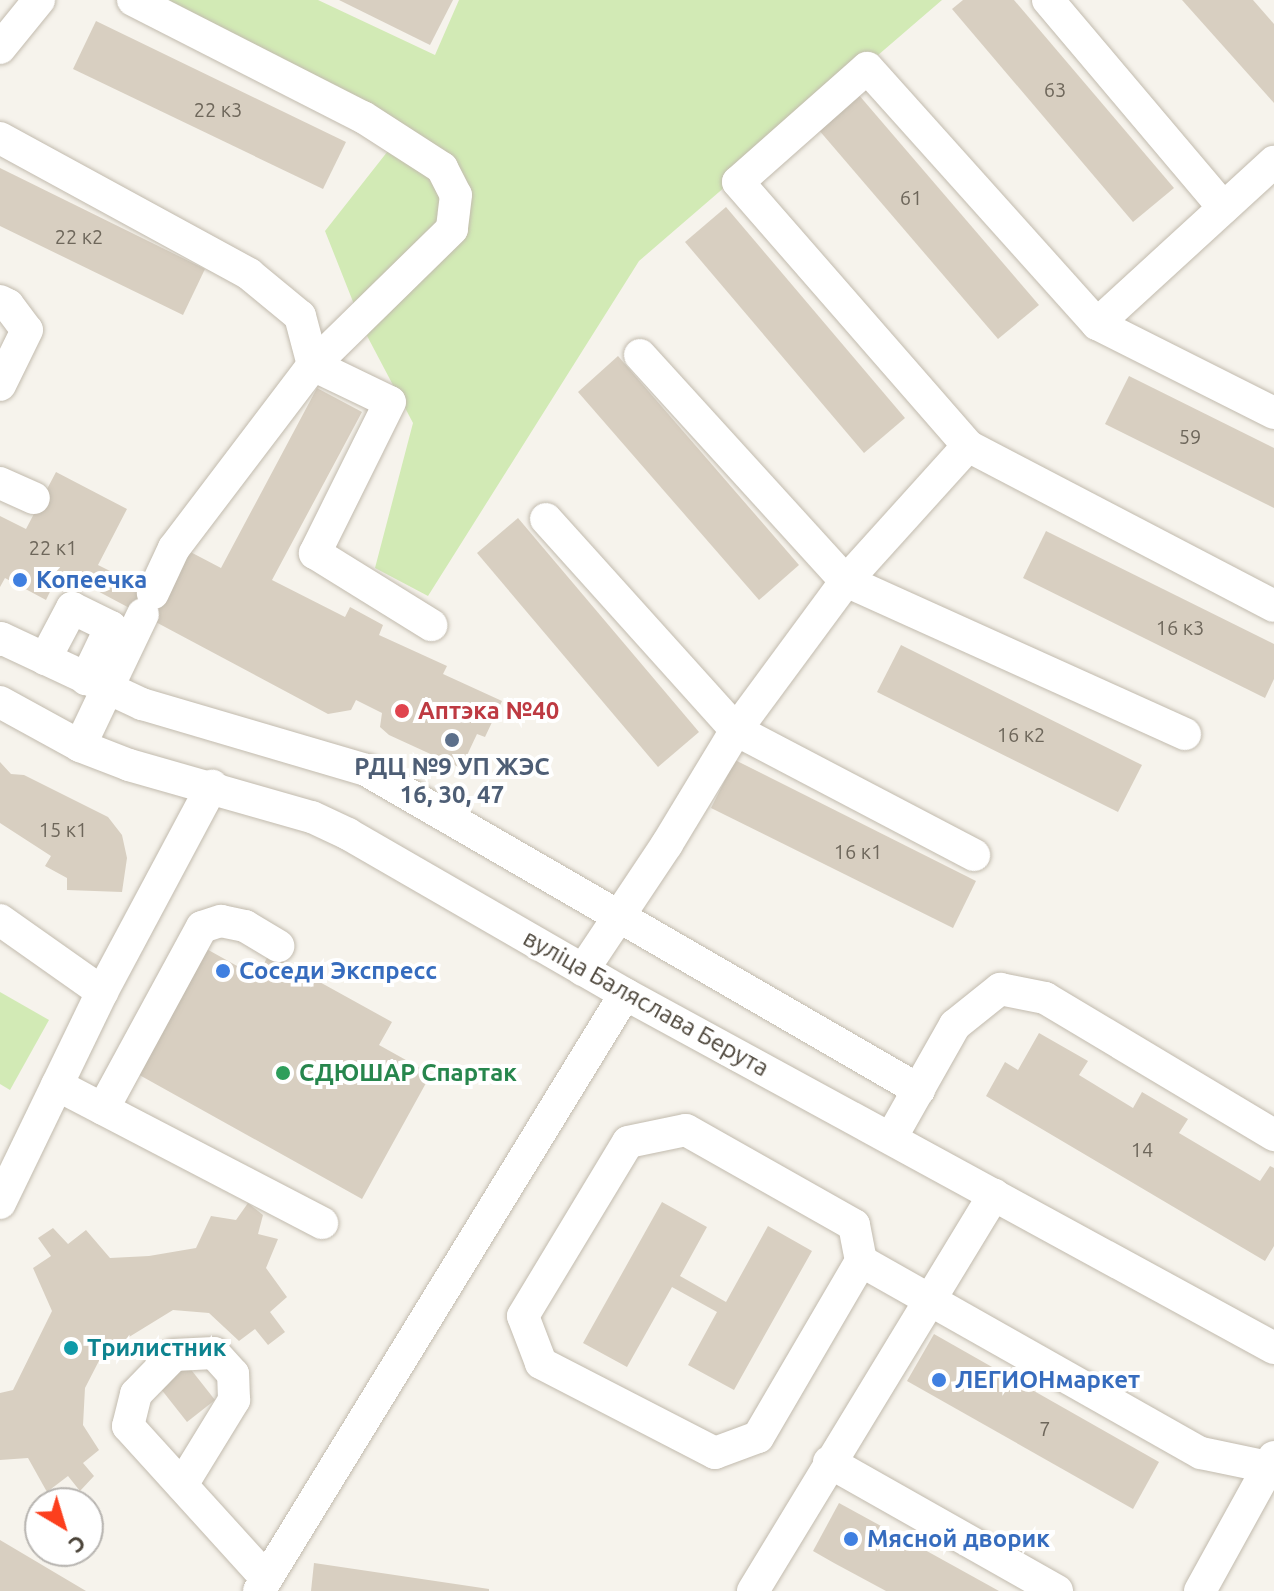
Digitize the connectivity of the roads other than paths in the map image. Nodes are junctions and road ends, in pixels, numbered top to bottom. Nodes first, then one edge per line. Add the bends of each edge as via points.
1 (39, 0) edge
2 (133, 0) edge
3 (1048, 0) edge
4 (0, 48) edge
5 (0, 138) edge
6 (1274, 162) edge
7 (1224, 208) junction
8 (0, 301) edge
9 (1097, 324) junction
10 (640, 355) dead end
11 (313, 365) junction
12 (0, 385) edge
13 (1274, 413) edge
14 (968, 446) junction
15 (0, 483) edge
16 (34, 498) dead end
17 (546, 519) dead end
18 (846, 581) junction
19 (1274, 606) edge
20 (431, 625) dead end
21 (0, 640) edge
22 (45, 659) junction
23 (97, 685) junction
24 (0, 702) edge
25 (736, 730) junction
26 (1185, 734) dead end
27 (80, 746) junction
28 (212, 786) junction
29 (974, 855) dead end
30 (617, 916) junction
31 (0, 920) edge
32 (278, 946) dead end
33 (583, 970) junction
34 (102, 992) junction
35 (625, 994) junction
36 (57, 1085) junction
37 (919, 1090) junction
38 (103, 1109) junction
39 (1274, 1135) edge
40 (891, 1138) junction
41 (994, 1194) junction
42 (0, 1203) edge
43 (322, 1223) dead end
44 (861, 1261) junction
45 (930, 1300) junction
46 (1274, 1348) edge
47 (829, 1462) junction
48 (1271, 1462) edge
49 (182, 1485) dead end
50 (262, 1585) edge
51 (753, 1591) edge
52 (1057, 1591) edge
53 (1200, 1591) edge

1 - 4 street
2 - 11 street via 363,117 442,168 456,195 452,229
3 - 7 street
5 - 11 street via 249,274 300,316
6 - 7 street
7 - 9 street
8 - 12 street via 27,330
9 - 13 street
9 - 14 street via 867,68 738,182
10 - 18 street
11 - 20 street via 390,402 315,553
11 - 23 street via 174,548 148,603
14 - 18 street
14 - 19 street
15 - 16 street
17 - 25 street
18 - 25 street
18 - 26 street
21 - 22 street
22 - 23 street
22 - 23 street via 72,608 111,627
23 - 27 street
23 - 30 street via 142,704 366,770
24 - 27 street, вуліца Баляслава Берута
25 - 29 street
25 - 30 street
27 - 28 street, вуліца Баляслава Берута
28 - 33 street, вуліца Баляслава Берута via 312,817 348,834
28 - 34 street
30 - 33 street
30 - 37 street
31 - 34 street
32 - 38 street via 245,926 221,921 202,927
33 - 35 street, вуліца Баляслава Берута
34 - 36 street
35 - 40 street, вуліца Баляслава Берута
35 - 50 street
36 - 38 street
36 - 42 street
37 - 39 street via 955,1025 1000,989 1045,998
37 - 40 street
38 - 43 street
40 - 41 street, вуліца Баляслава Берута
41 - 45 street
41 - 46 street, вуліца Баляслава Берута
44 - 44 street via 854,1225 686,1130 628,1142 523,1316 541,1363 715,1453 758,1437
44 - 45 street
45 - 47 street
45 - 48 street via 1201,1453
47 - 51 street
47 - 52 street
48 - 53 street
49 - 50 street

